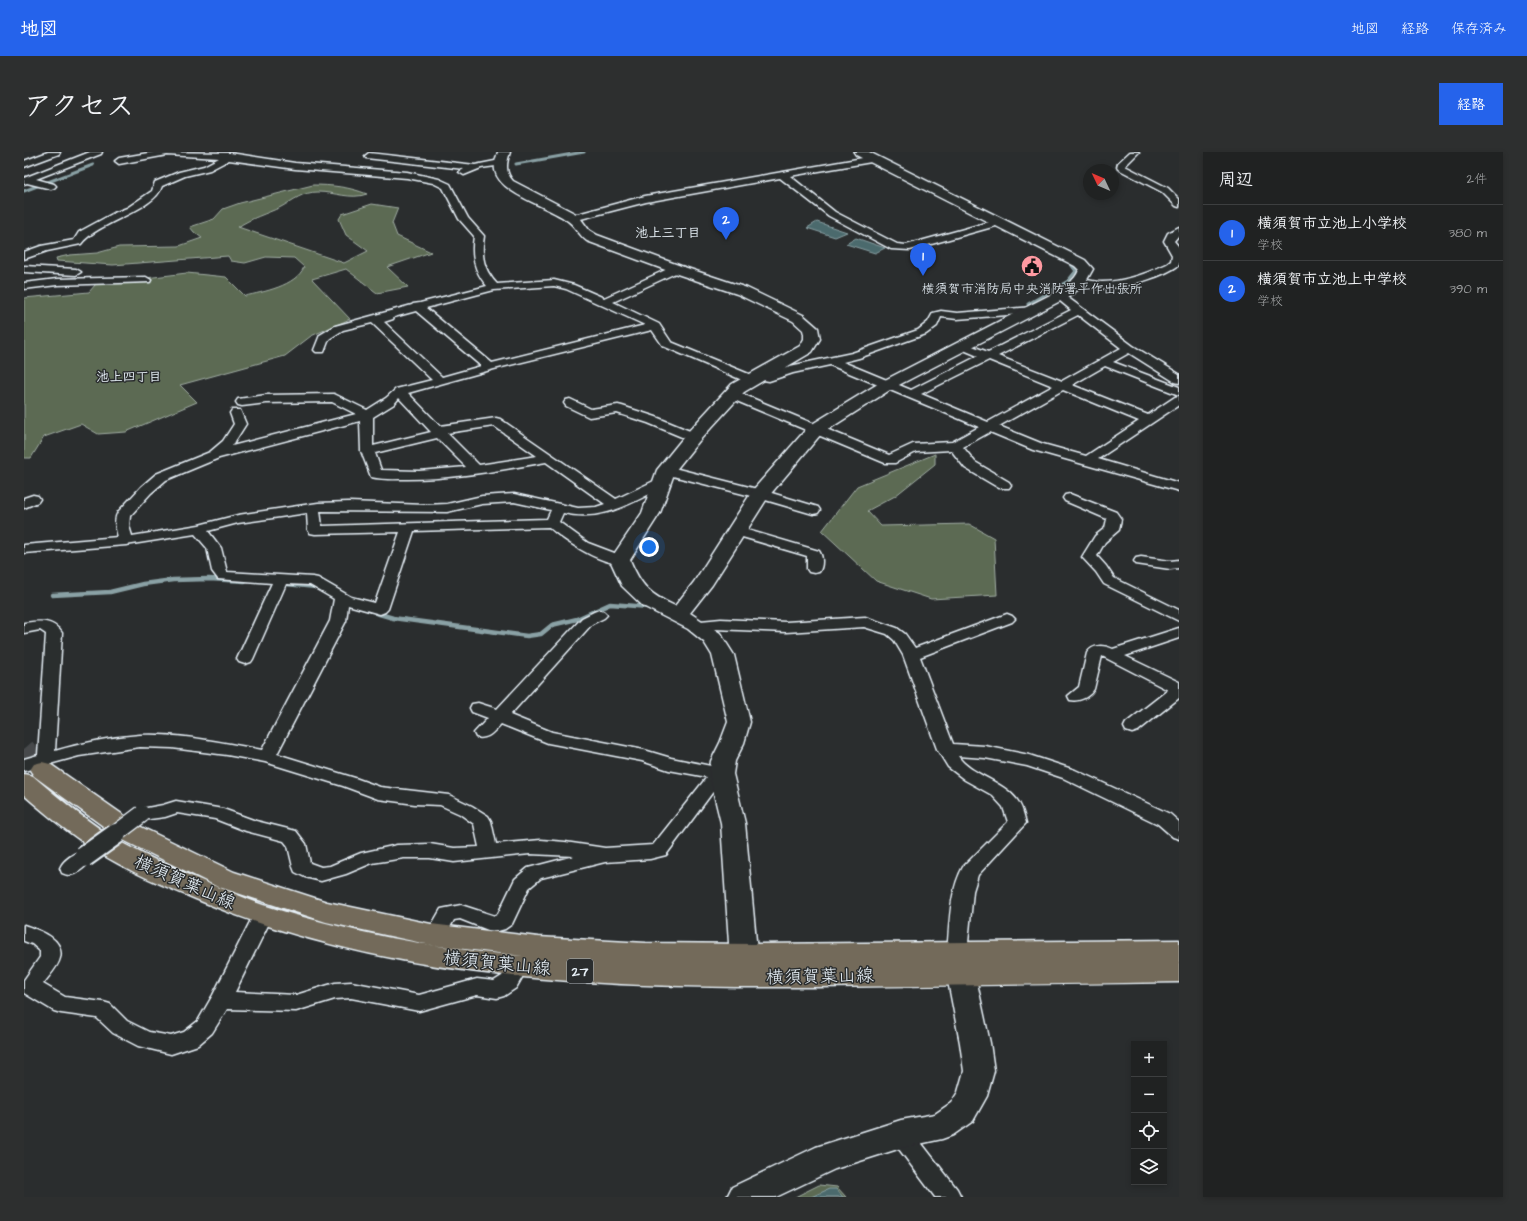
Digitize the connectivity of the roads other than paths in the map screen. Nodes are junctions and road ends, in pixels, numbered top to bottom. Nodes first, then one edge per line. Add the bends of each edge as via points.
1 (56, 152) edge
2 (98, 152) edge
3 (161, 152) edge
4 (236, 152) edge
5 (860, 152) edge
6 (1135, 152) edge
7 (369, 156) dead end
8 (227, 157) junction
9 (502, 157) edge
10 (874, 159) junction
11 (119, 161) dead end
12 (72, 162) junction
13 (24, 164) edge
14 (88, 165) dead end
15 (474, 167) junction
16 (782, 175) junction
17 (26, 181) edge
18 (436, 181) junction
19 (51, 186) dead end
20 (1178, 203) edge
21 (573, 218) junction
22 (1000, 222) junction
23 (1179, 230) edge
24 (24, 256) edge
25 (1169, 267) junction
26 (24, 269) edge
27 (676, 269) junction
28 (1179, 273) edge
29 (146, 280) dead end
30 (106, 281) junction
31 (1078, 283) junction
32 (24, 286) edge
33 (494, 287) junction
34 (1059, 296) junction
35 (604, 302) junction
36 (417, 306) junction
37 (1034, 310) junction
38 (1078, 311) junction
39 (389, 314) junction
40 (655, 326) junction
41 (963, 346) junction
42 (1129, 348) junction
43 (320, 350) dead end
44 (988, 356) junction
45 (830, 361) junction
46 (1104, 362) junction
47 (490, 367) junction
48 (757, 378) junction
49 (1179, 379) edge
50 (440, 381) junction
51 (887, 385) junction
52 (1062, 386) junction
53 (1179, 391) edge
54 (400, 392) junction
55 (731, 394) junction
56 (910, 394) junction
57 (1179, 400) edge
58 (570, 403) dead end
59 (367, 415) junction
60 (1149, 420) junction
61 (990, 427) junction
62 (815, 430) junction
63 (440, 432) junction
64 (694, 437) junction
65 (955, 446) junction
66 (367, 451) junction
67 (214, 455) junction
68 (548, 458) junction
69 (1088, 460) junction
70 (475, 469) junction
71 (664, 476) junction
72 (1004, 485) dead end
73 (1179, 487) edge
74 (760, 494) junction
75 (1070, 498) dead end
76 (615, 505) junction
77 (313, 508) junction
78 (558, 508) junction
79 (813, 510) dead end
80 (552, 523) junction
81 (408, 528) junction
82 (199, 529) junction
83 (737, 531) junction
84 (126, 541) junction
85 (25, 549) edge
86 (620, 560) junction
87 (1141, 561) dead end
88 (1179, 564) edge
89 (814, 568) dead end
90 (281, 579) junction
91 (342, 598) junction
92 (599, 615) dead end
93 (1179, 616) edge
94 (1007, 619) dead end
95 (686, 620) junction
96 (24, 628) edge
97 (1179, 633) edge
98 (911, 654) junction
99 (1111, 655) junction
100 (245, 659) dead end
101 (1179, 690) edge
102 (1076, 696) dead end
103 (478, 708) dead end
104 (500, 716) junction
105 (1132, 727) dead end
106 (482, 733) dead end
107 (946, 749) junction
108 (267, 757) junction
109 (31, 767) edge
110 (722, 774) junction
111 (1179, 832) edge
112 (489, 852) junction
113 (605, 855) junction
114 (76, 862) dead end
115 (263, 915) junction
116 (24, 933) edge
117 (436, 935) junction
118 (1179, 951) edge
119 (959, 964) junction
120 (745, 966) junction
121 (518, 967) junction
122 (1179, 971) edge
123 (221, 1000) junction
124 (900, 1134) junction
125 (743, 1197) edge
126 (949, 1197) edge

1 - 13 street
2 - 12 street
3 - 8 street
3 - 11 street
4 - 8 street
5 - 10 street
6 - 20 street via 1121,167 1165,190
7 - 15 street
8 - 18 street via 295,166 407,175
8 - 24 street via 207,168 182,174 158,184 156,192 130,210 83,234 77,242 45,248
9 - 15 street
9 - 21 street via 502,176 509,184
10 - 16 street
10 - 22 street
12 - 14 street
12 - 17 street
15 - 18 street via 453,177
16 - 21 street via 644,199
16 - 22 street via 832,214 895,247 906,248
17 - 19 street
18 - 33 street via 447,186 464,219 479,236 477,247 481,272
21 - 27 street via 592,238
22 - 31 street via 1080,263 1086,269 1085,275
23 - 25 street via 1169,241 1177,250 1178,256
25 - 28 street
25 - 31 street via 1113,285
26 - 30 street via 111,273
27 - 35 street
27 - 48 street via 742,291 798,318 810,328 812,339 806,349
29 - 30 street
30 - 32 street
31 - 34 street
33 - 35 street via 554,283
33 - 36 street
34 - 37 street
34 - 38 street
35 - 40 street
36 - 39 street
36 - 47 street
37 - 41 street
37 - 45 street via 957,316 941,314 922,332 855,356
38 - 42 street
38 - 44 street
39 - 43 street via 339,328 324,336
39 - 50 street via 392,316 376,321
40 - 47 street
40 - 48 street via 667,344
41 - 44 street
41 - 51 street
42 - 46 street
42 - 49 street
44 - 52 street
44 - 56 street
45 - 48 street
45 - 51 street
46 - 52 street
46 - 53 street
47 - 50 street
48 - 55 street
50 - 54 street
51 - 56 street
51 - 62 street
52 - 60 street
52 - 61 street
54 - 59 street
54 - 63 street
55 - 62 street
55 - 64 street
56 - 61 street
57 - 60 street
58 - 64 street via 589,413 618,409
59 - 66 street
59 - 67 street
59 - 67 street via 334,398 266,399 239,407 240,424 228,442
60 - 69 street
61 - 65 street
61 - 69 street via 1038,447
62 - 65 street via 890,460 913,448
62 - 74 street
63 - 66 street
63 - 68 street via 496,422
63 - 70 street
64 - 71 street
65 - 72 street via 970,465
66 - 70 street via 376,474 402,476
67 - 84 street via 173,470 146,490 123,515 122,526
68 - 70 street
68 - 76 street
69 - 73 street
71 - 74 street
71 - 76 street
71 - 86 street via 651,513
74 - 79 street
74 - 83 street
75 - 93 street via 1111,515 1114,519 1112,530 1100,539 1089,558 1109,581
76 - 78 street via 597,511 578,512
77 - 78 street via 447,508 482,500 514,498
77 - 81 street via 315,530
77 - 82 street via 238,519
78 - 80 street
80 - 81 street
80 - 86 street via 584,547
81 - 91 street via 380,609
82 - 84 street
82 - 90 street via 214,548 219,571 223,576
83 - 89 street via 814,554
83 - 95 street via 702,585
84 - 85 street
86 - 95 street via 629,582 650,602
87 - 88 street
90 - 91 street via 313,581
90 - 100 street
91 - 108 street via 338,621
92 - 104 street via 587,621
94 - 98 street
95 - 98 street via 786,627 865,622 892,630
95 - 110 street via 712,638 723,655 739,722 723,761
96 - 109 street via 42,625 50,627 54,633
97 - 99 street
98 - 107 street
99 - 101 street
99 - 102 street via 1102,650 1095,653 1086,689
101 - 105 street
103 - 104 street
104 - 106 street
104 - 110 street via 548,737
107 - 111 street via 985,752 1022,759 1069,774 1164,819
107 - 119 street via 954,763 998,791 1011,804 1017,823 970,872 964,891
108 - 109 street via 226,749 149,741 79,750
108 - 112 street via 378,793 443,799 482,821
109 - 115 main road, 横須賀葉山線 / 27 via 68,819 106,845 212,897
109 - 117 main road, 横須賀葉山線 / 27 via 144,841 246,887 381,926
110 - 113 street via 706,789 659,850
110 - 120 street via 733,823
112 - 113 street via 541,847
112 - 114 street, bridge via 452,855 429,851 367,856 327,874 311,874 302,867 297,844 290,836 217,813 176,806 165,811 142,814
113 - 117 street via 535,873 522,884 505,919 498,924 488,923 461,912 448,914
115 - 121 main road, 横須賀葉山線 / 27 via 340,938 418,954
115 - 123 street
116 - 123 street via 39,939 50,948 50,958 30,987 61,1005 103,1010 120,1027 145,1040 171,1045 191,1039 205,1027
117 - 120 main road, 横須賀葉山線 / 27 via 525,947
118 - 119 main road, 横須賀葉山線 / 27
119 - 120 main road, 横須賀葉山線 / 27
119 - 122 main road, 横須賀葉山線 / 27
119 - 124 street via 979,1071 972,1096 962,1112 942,1126
120 - 121 main road, 横須賀葉山線 / 27 via 602,972
121 - 123 street via 509,982 497,990 477,987 419,1003 351,990 296,1003
124 - 125 street via 827,1157
124 - 126 street

